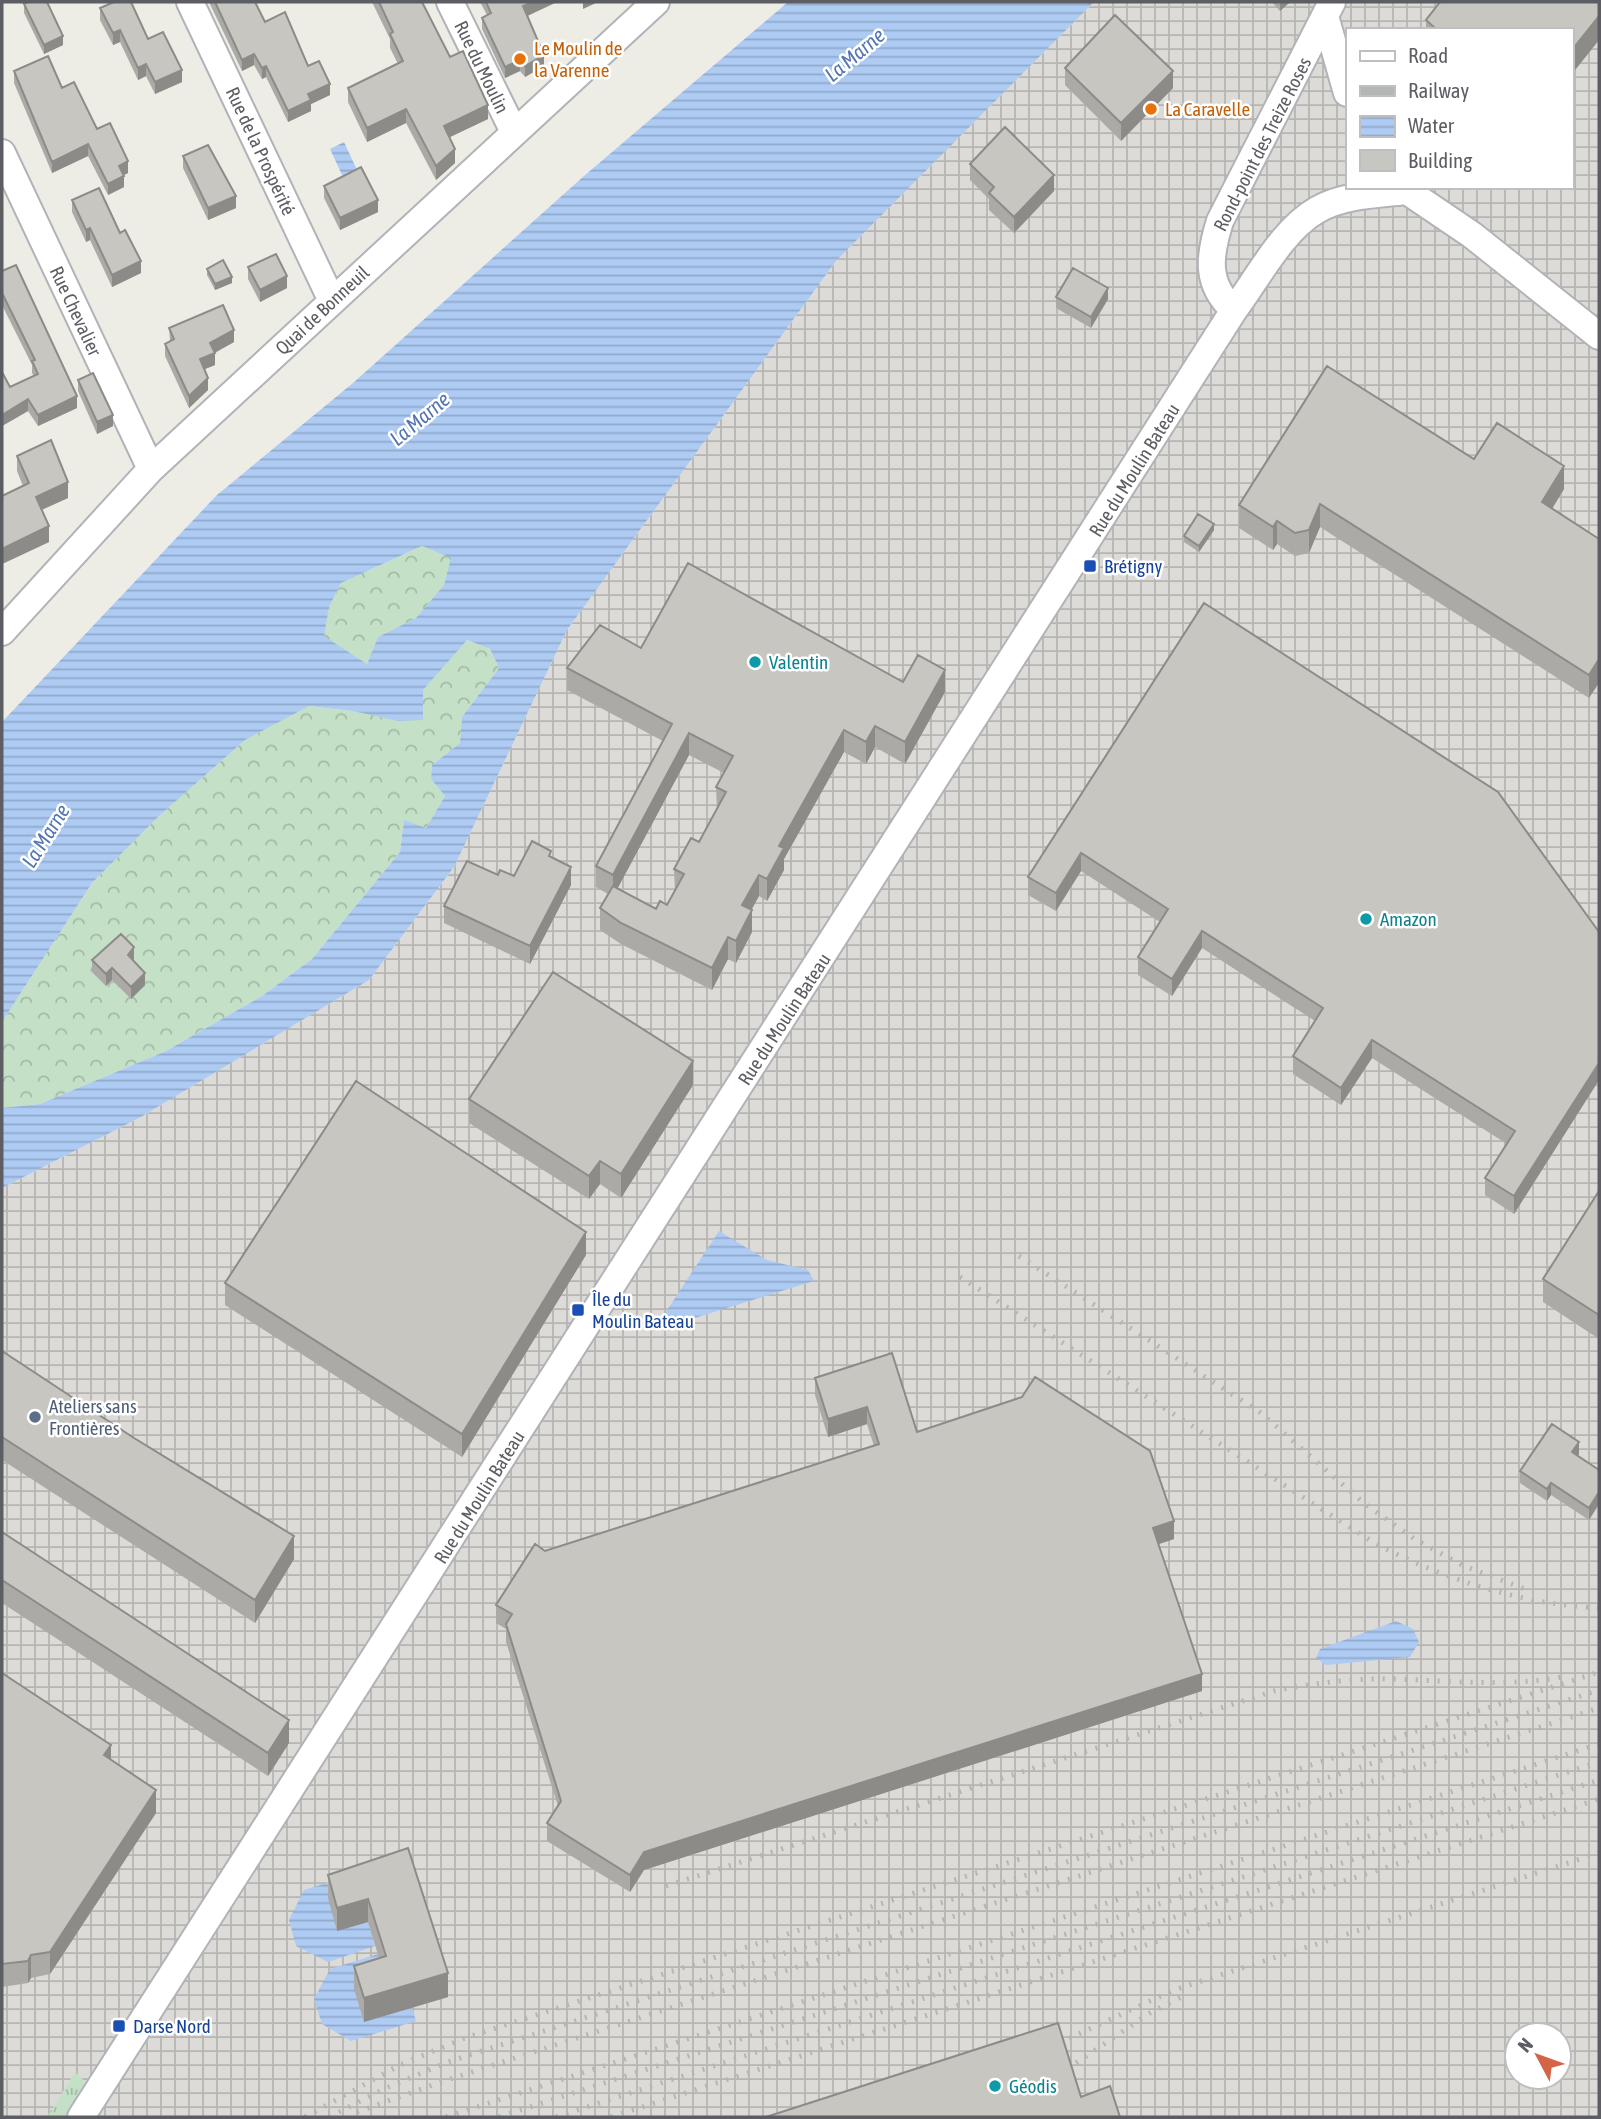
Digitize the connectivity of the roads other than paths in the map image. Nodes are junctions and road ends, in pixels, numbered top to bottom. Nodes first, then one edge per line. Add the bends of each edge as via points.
1 (190, 2) edge
2 (450, 2) edge
3 (656, 2) edge
4 (1329, 9) edge
5 (1346, 88) edge
6 (513, 132) junction
7 (2, 153) edge
8 (1405, 189) edge
9 (332, 301) junction
10 (1234, 310) junction
11 (1599, 336) edge
12 (151, 469) junction
13 (2, 632) edge
14 (81, 2117) edge

1 - 9 street, Rue de la Prospérité
2 - 6 street, Rue du Moulin
3 - 6 street, Quai de Bonneuil
4 - 5 street
4 - 10 street, Rond-point des Treize Roses via 1212,245 1216,291
6 - 9 street, Quai de Bonneuil
7 - 12 street, Rue Chevalier
8 - 10 street, Rue du Moulin Bateau via 1317,210 1290,234
8 - 11 street, Rue du Moulin Bateau via 1472,235
9 - 12 street, Quai de Bonneuil
10 - 14 street, Rue du Moulin Bateau
12 - 13 street, Quai de Bonneuil

